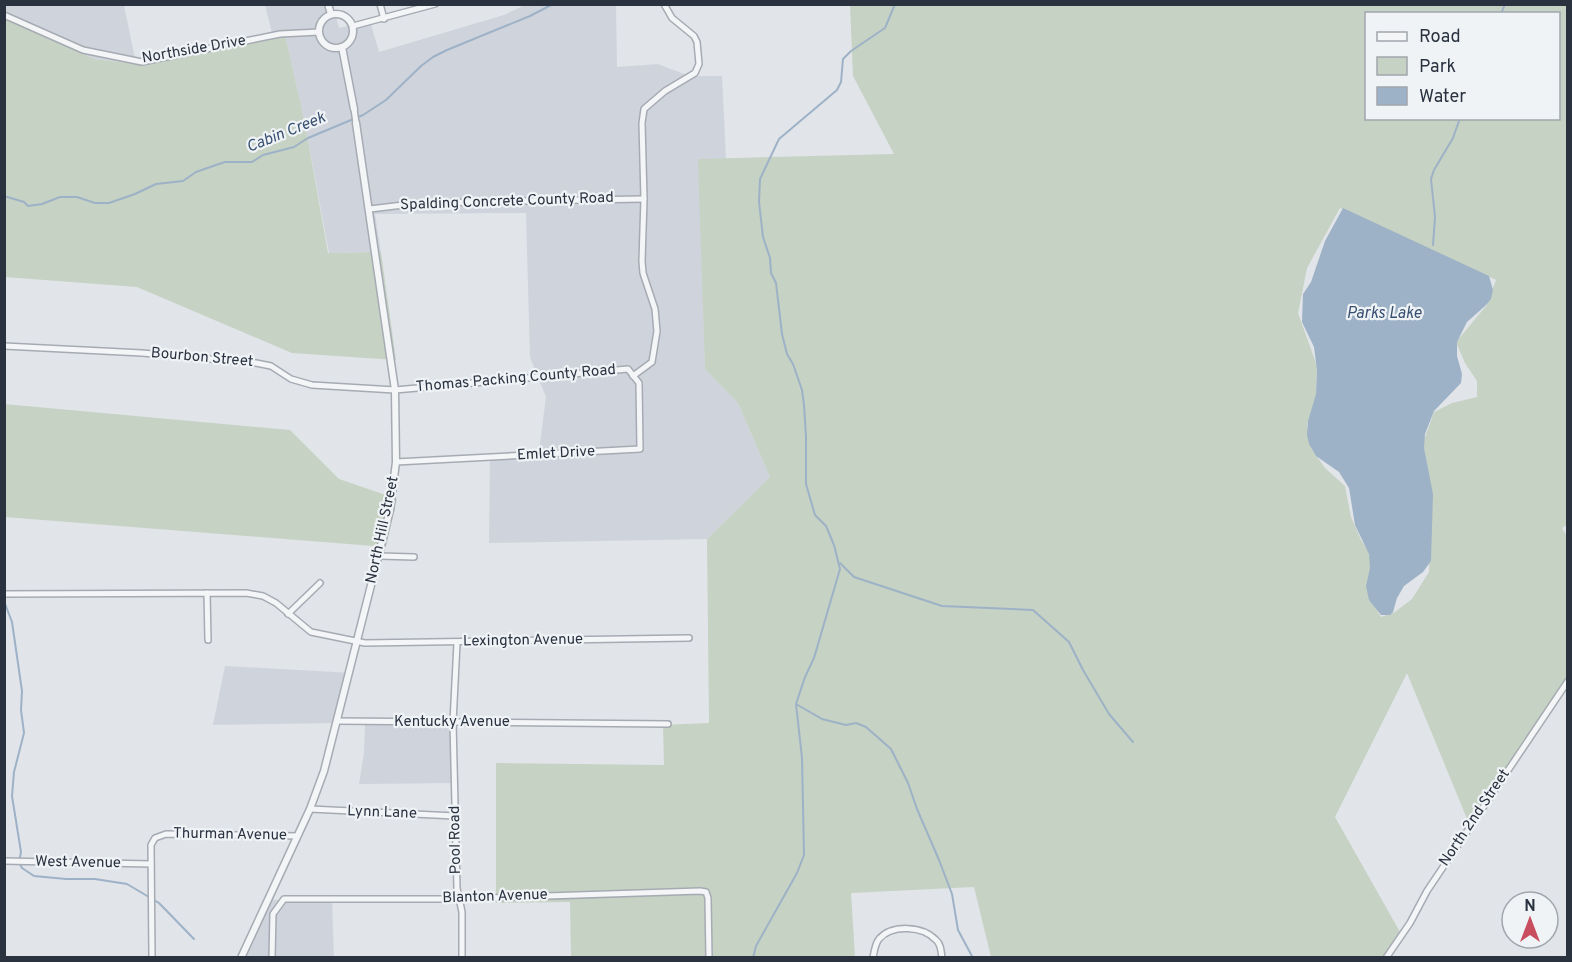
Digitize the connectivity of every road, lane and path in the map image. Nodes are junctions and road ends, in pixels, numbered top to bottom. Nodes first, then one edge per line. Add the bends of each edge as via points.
1 (328, 4) edge
2 (380, 4) edge
3 (435, 4) edge
4 (664, 4) edge
5 (331, 14) junction
6 (4, 15) edge
7 (384, 19) junction
8 (353, 27) junction
9 (319, 32) junction
10 (342, 47) junction
11 (354, 109) joint
12 (356, 123) joint
13 (645, 199) junction
14 (370, 209) junction
15 (4, 346) edge
16 (633, 376) junction
17 (395, 390) junction
18 (396, 462) junction
19 (379, 556) junction
20 (414, 557) dead end
21 (320, 583) dead end
22 (207, 593) junction
23 (4, 594) edge
24 (288, 614) junction
25 (689, 638) dead end
26 (208, 640) dead end
27 (357, 642) junction
28 (457, 643) junction
29 (1568, 681) edge
30 (337, 721) junction
31 (453, 722) junction
32 (668, 724) dead end
33 (310, 810) junction
34 (455, 816) junction
35 (297, 836) junction
36 (4, 861) edge
37 (151, 864) junction
38 (459, 899) junction
39 (152, 957) edge
40 (241, 957) edge
41 (272, 957) edge
42 (462, 957) edge
43 (709, 957) edge
44 (873, 957) edge
45 (942, 957) edge
46 (1386, 957) edge

1 - 5 street
2 - 7 street
3 - 7 street
4 - 13 street via 672,18 694,36 699,64 695,73 644,109
5 - 8 street via 347,17
5 - 9 street via 322,21
6 - 9 street, Northside Drive via 83,50 142,62 280,34
7 - 8 street
8 - 10 street via 352,36
9 - 10 street via 327,45
10 - 11 street, North Hill Street
11 - 12 street, North Hill Street
12 - 14 street, North Hill Street
13 - 14 street, Spalding Concrete County Road via 452,202
13 - 16 street via 643,273 655,309 657,331 652,362
14 - 17 street, North Hill Street
15 - 17 street, Bourbon Street via 236,361 271,366 291,379 312,385
16 - 17 street, Thomas Packing County Road via 628,369 596,370
16 - 18 street, Emlet Drive via 639,383 640,449
17 - 18 street, North Hill Street
18 - 19 street, North Hill Street
19 - 20 street
19 - 27 street, North Hill Street
21 - 24 street
22 - 23 street, Lexington Avenue
22 - 24 street, Lexington Avenue via 263,596
22 - 26 street
24 - 27 street, Lexington Avenue via 311,632
25 - 28 street, Lexington Avenue
27 - 28 street, Lexington Avenue
27 - 30 street, North Hill Street
28 - 31 street, Pool Road
29 - 46 street, North 2nd Street
30 - 31 street, Kentucky Avenue
30 - 33 street, North Hill Street
31 - 32 street, Kentucky Avenue
31 - 34 street, Pool Road
33 - 34 street, Lynn Lane
33 - 35 street, North Hill Street
34 - 38 street, Pool Road
35 - 37 street, Thurman Avenue via 166,834 155,838 151,845
35 - 40 street, North Hill Street
36 - 37 street, West Avenue
37 - 39 street
38 - 41 street, Blanton Avenue via 284,900 273,914
38 - 42 street, Pool Road
38 - 43 street, Blanton Avenue via 706,892
44 - 45 street via 879,939 888,932 915,929 938,941

